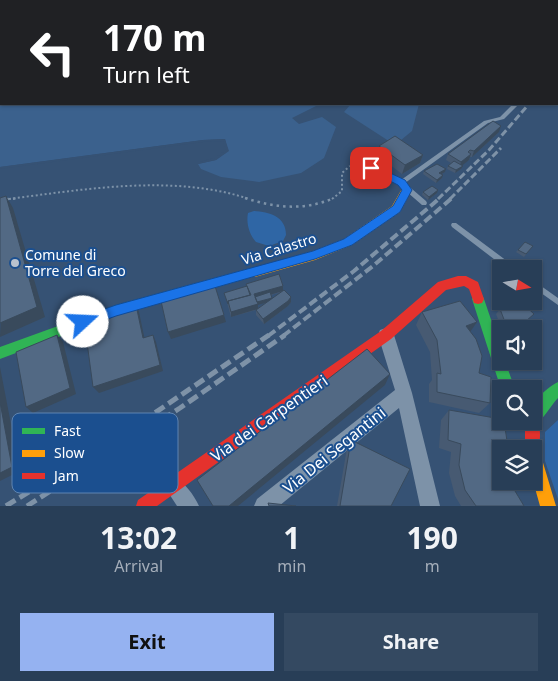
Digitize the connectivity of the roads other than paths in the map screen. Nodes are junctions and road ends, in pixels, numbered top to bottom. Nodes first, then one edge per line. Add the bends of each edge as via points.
1 (515, 105) edge
2 (356, 160) road end
3 (404, 186) junction
4 (424, 203) dead end
5 (454, 224) dead end
6 (501, 260) edge
7 (542, 290) edge
8 (558, 302) edge
9 (386, 335) junction
10 (0, 353) edge
11 (504, 380) edge
12 (558, 390) edge
13 (404, 393) junction
14 (542, 406) edge
15 (178, 482) edge
16 (542, 485) edge
17 (178, 492) edge
18 (163, 493) edge
19 (144, 506) edge
20 (189, 506) edge
21 (264, 506) edge
22 (430, 506) edge
23 (548, 506) edge

1 - 3 lane, Via Calastro via 502,118 486,122
2 - 3 lane
3 - 4 lane
3 - 10 street, Via Calastro via 396,209 348,242 315,255 116,310
5 - 6 lane
7 - 8 lane
9 - 11 street, Via dei Carpentieri via 442,286 466,281 474,286
9 - 13 street
9 - 15 street, Via dei Carpentieri
12 - 14 street
13 - 21 street, Via Dei Segantini
13 - 22 street
16 - 23 street
17 - 20 street
18 - 19 street, Via dei Carpentieri

